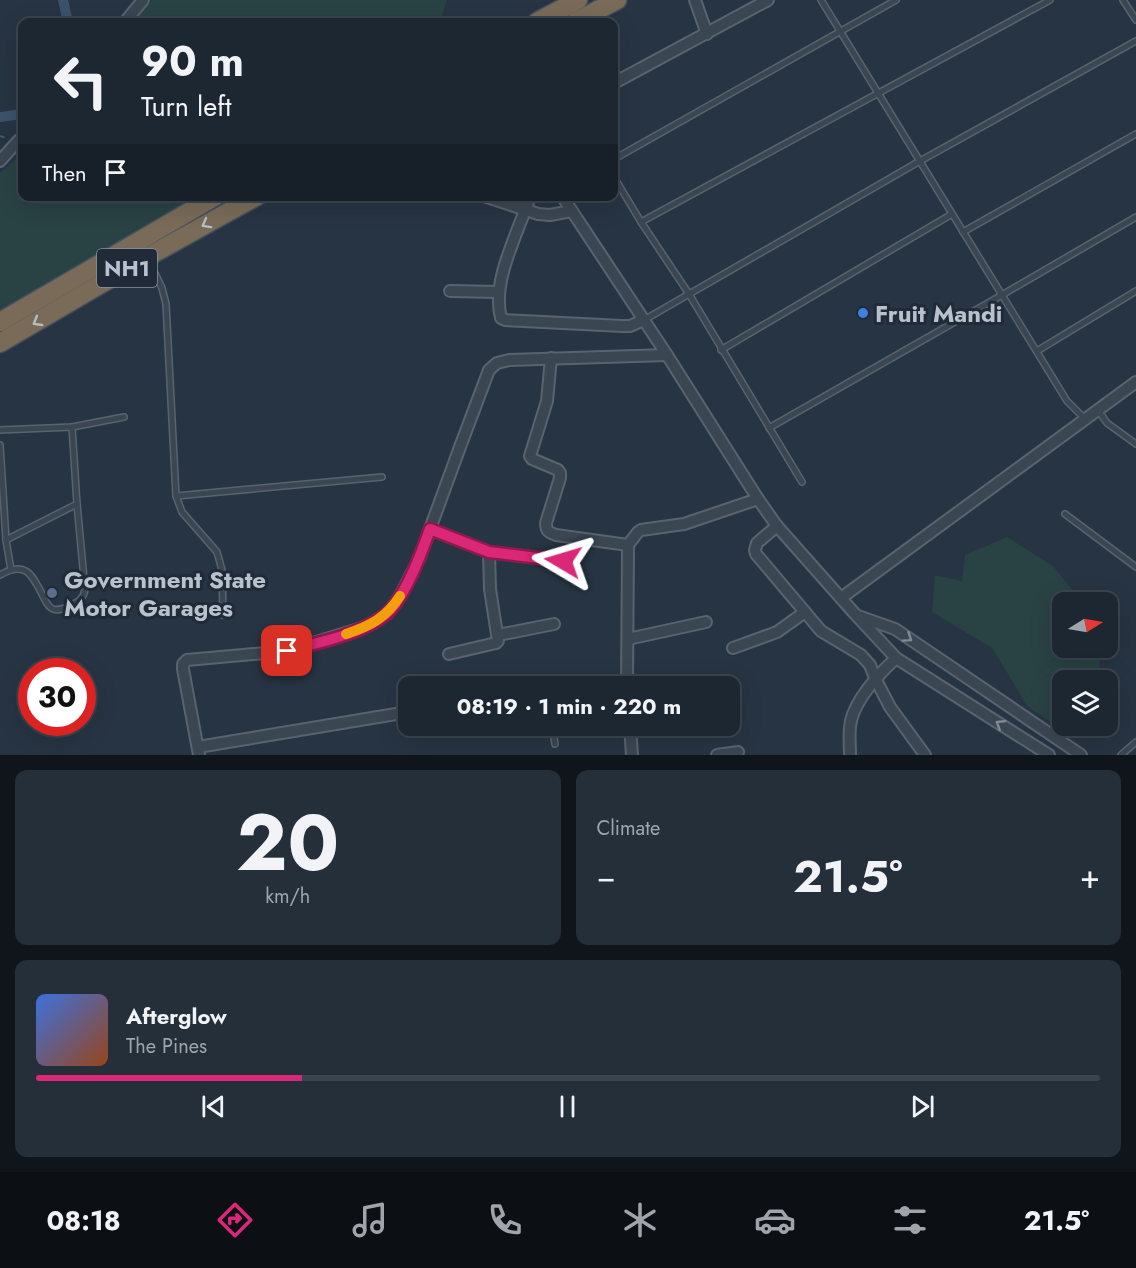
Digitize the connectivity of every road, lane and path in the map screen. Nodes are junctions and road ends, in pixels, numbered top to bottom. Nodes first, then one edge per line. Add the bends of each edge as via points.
1 (143, 0) edge
2 (578, 0) edge
3 (617, 0) edge
4 (695, 0) edge
5 (768, 0) edge
6 (821, 0) edge
7 (896, 0) edge
8 (1050, 0) edge
9 (1123, 0) edge
10 (552, 6) edge
11 (128, 18) edge
12 (541, 18) edge
13 (583, 18) edge
14 (1136, 20) edge
15 (841, 32) junction
16 (707, 34) junction
17 (1136, 41) edge
18 (618, 81) edge
19 (878, 93) junction
20 (1136, 134) edge
21 (18, 141) edge
22 (618, 157) edge
23 (0, 161) edge
24 (920, 161) junction
25 (618, 184) edge
26 (207, 201) edge
27 (248, 201) edge
28 (499, 201) edge
29 (529, 201) edge
30 (565, 201) edge
31 (526, 210) junction
32 (572, 211) junction
33 (952, 213) junction
34 (1136, 217) edge
35 (641, 222) junction
36 (963, 232) junction
37 (147, 256) junction
38 (450, 291) dead end
39 (1136, 291) edge
40 (499, 292) junction
41 (688, 294) junction
42 (1002, 295) junction
43 (644, 320) junction
44 (0, 322) edge
45 (0, 344) edge
46 (721, 350) junction
47 (1037, 351) junction
48 (667, 355) junction
49 (551, 358) junction
50 (1136, 382) edge
51 (1098, 410) junction
52 (124, 417) dead end
53 (1085, 419) junction
54 (72, 427) junction
55 (769, 428) junction
56 (0, 430) edge
57 (1136, 444) edge
58 (0, 445) edge
59 (382, 477) dead end
60 (802, 482) dead end
61 (176, 496) junction
62 (758, 499) junction
63 (77, 504) junction
64 (1065, 514) dead end
65 (777, 526) junction
66 (430, 529) junction
67 (6, 540) junction
68 (628, 545) junction
69 (489, 552) junction
70 (563, 561) dead end
71 (1136, 567) edge
72 (11, 570) junction
73 (0, 575) edge
74 (841, 598) junction
75 (805, 612) junction
76 (223, 615) dead end
77 (855, 615) junction
78 (705, 622) dead end
79 (554, 624) dead end
80 (498, 635) junction
81 (627, 639) junction
82 (733, 648) dead end
83 (449, 654) dead end
84 (896, 658) junction
85 (627, 676) edge
86 (875, 678) junction
87 (398, 714) edge
88 (554, 736) edge
89 (631, 736) edge
90 (1136, 742) edge
91 (555, 744) dead end
92 (738, 752) dead end
93 (198, 753) edge
94 (632, 755) edge
95 (717, 755) edge
96 (850, 755) edge
97 (925, 755) edge
98 (1049, 755) edge
99 (1081, 755) edge
100 (1121, 755) edge

1 - 11 street
2 - 10 highway
3 - 13 highway
4 - 16 street
5 - 16 street
6 - 15 lane
7 - 15 lane
8 - 19 lane
9 - 14 lane
10 - 12 highway
15 - 19 lane
15 - 22 lane
16 - 18 street
17 - 24 lane
19 - 24 lane
19 - 35 lane
20 - 36 lane
21 - 23 street
24 - 33 lane
24 - 41 lane
25 - 35 lane
26 - 44 highway, NH1
27 -> 37 highway, NH1
28 - 31 street
29 - 31 street
30 - 32 street
31 - 32 street via 550,215
31 - 40 street via 510,249
32 - 43 street
33 - 36 lane
33 - 46 lane
34 - 42 lane
35 - 41 lane
36 - 42 lane
37 -> 45 highway, NH1
37 - 61 lane via 166,304
38 - 40 street
39 - 47 lane
40 - 43 street via 499,313 505,320 622,327
41 - 43 lane
41 - 46 lane
42 - 47 lane
42 - 55 lane
43 - 48 street
46 - 55 lane
47 - 53 lane via 1067,401
48 - 49 street
48 - 62 street
49 - 66 street via 509,360 489,370
49 - 68 street via 547,401 530,456 560,473 546,529 556,535
50 - 51 street
51 - 53 street
51 - 57 lane via 1107,423
52 - 54 lane
53 - 74 street
54 - 56 lane
54 - 63 lane
55 - 60 lane
58 - 67 lane
59 - 61 lane
61 - 76 lane via 182,512 218,552
62 - 65 street
62 - 68 street via 684,524 641,530
63 - 67 lane
63 - 72 lane via 86,589 81,599 60,610 53,609 26,570
64 - 71 lane
65 - 74 street
65 - 75 street via 757,543 755,550
66 - 69 street
66 - 93 street via 399,598 387,614 373,623 287,651 187,660 183,669
67 - 72 lane
68 - 81 street
69 - 70 street
69 - 80 street via 489,589
72 - 73 lane
74 - 77 street
75 - 82 street via 777,632
75 - 86 street via 827,636 861,655
77 - 84 street
77 -> 99 street via 895,628
78 - 81 street
79 - 80 street
80 - 83 street via 496,643
81 - 85 street
84 - 86 street
98 -> 84 street
86 - 96 street via 852,717
86 - 97 street via 890,707
87 - 93 street
88 - 91 lane
89 - 94 street
90 - 100 lane
92 - 95 street

